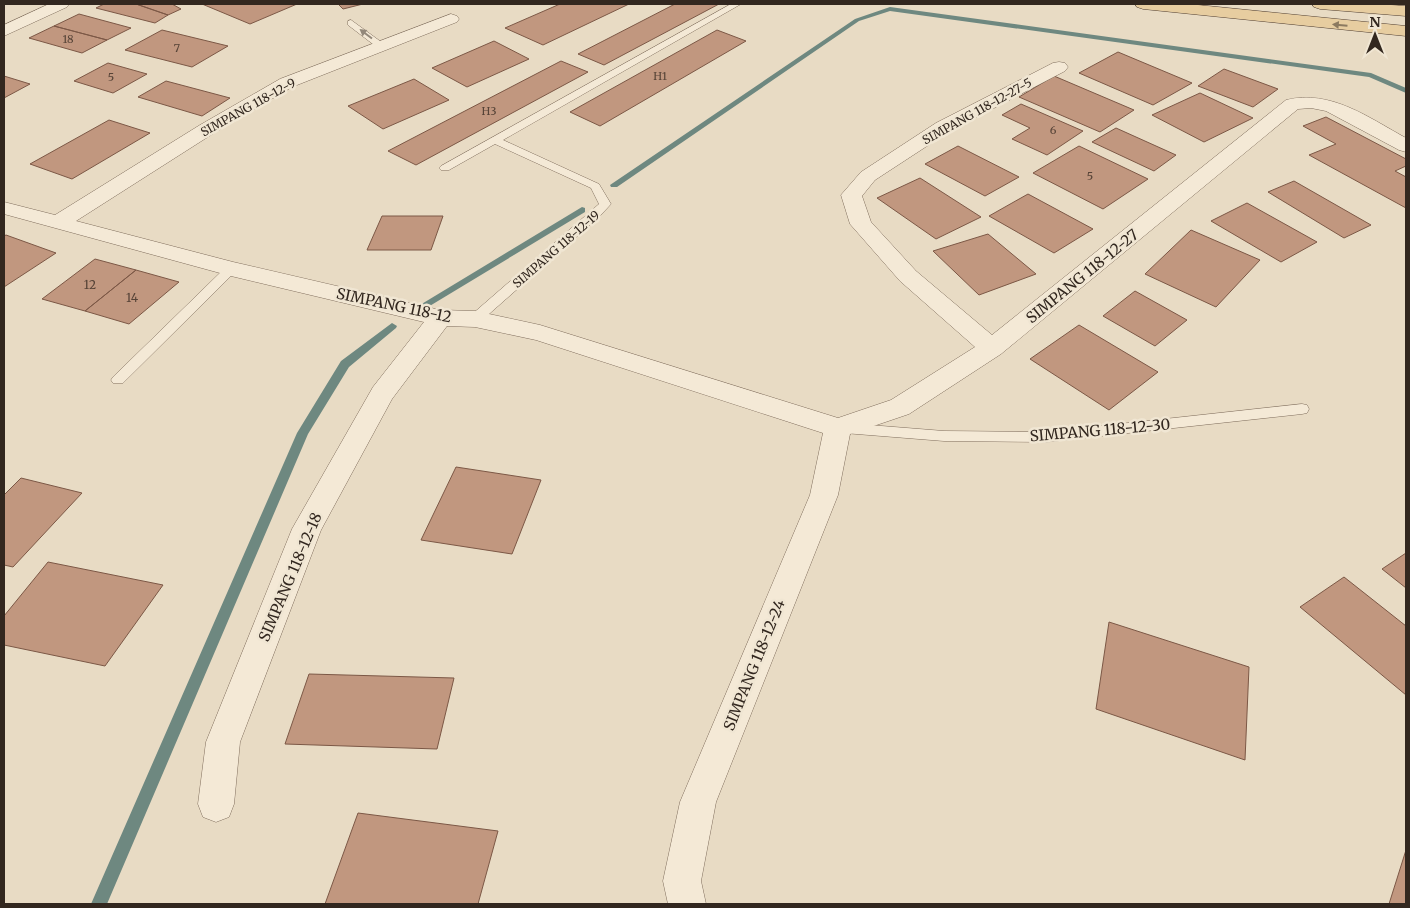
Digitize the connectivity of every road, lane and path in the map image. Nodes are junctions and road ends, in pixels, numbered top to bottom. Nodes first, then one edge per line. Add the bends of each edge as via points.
1 (61, 4) edge
2 (738, 4) edge
3 (1143, 4) edge
4 (1320, 4) edge
5 (1406, 11) edge
6 (451, 19) dead end
7 (351, 23) dead end
8 (4, 31) edge
9 (1406, 31) edge
10 (382, 46) junction
11 (1059, 67) dead end
12 (495, 140) junction
13 (1406, 146) edge
14 (445, 168) dead end
15 (4, 208) edge
16 (59, 222) junction
17 (231, 269) junction
18 (440, 318) junction
19 (475, 319) junction
20 (992, 348) junction
21 (118, 380) dead end
22 (1302, 409) dead end
23 (838, 428) junction
24 (216, 804) dead end
25 (687, 904) edge

1 - 8 street
2 - 12 lane
9 -> 3 main road
4 - 5 main road
6 - 10 street, SIMPANG 118-12-9
10 -> 7 lane
10 - 16 street, SIMPANG 118-12-9 via 286,83
11 - 20 street, SIMPANG 118-12-27-5 via 943,128 868,176 851,195 861,224 901,268
12 - 14 lane
12 - 19 lane, SIMPANG 118-12-19 via 595,186 605,204
13 - 20 street, SIMPANG 118-12-27 via 1332,106 1311,102 1292,104
15 - 16 street, SIMPANG 118-12
16 - 17 street, SIMPANG 118-12
17 - 18 street, SIMPANG 118-12
17 - 21 lane
18 - 19 street, SIMPANG 118-12
18 - 24 street, SIMPANG 118-12-18 via 382,394 307,529 223,742
19 - 23 street, SIMPANG 118-12 via 540,333
20 - 23 street, SIMPANG 118-12-27 via 900,407
22 - 23 lane, SIMPANG 118-12-30 via 1046,437 944,436
23 - 25 street, SIMPANG 118-12-24 via 824,495 698,802 682,881

